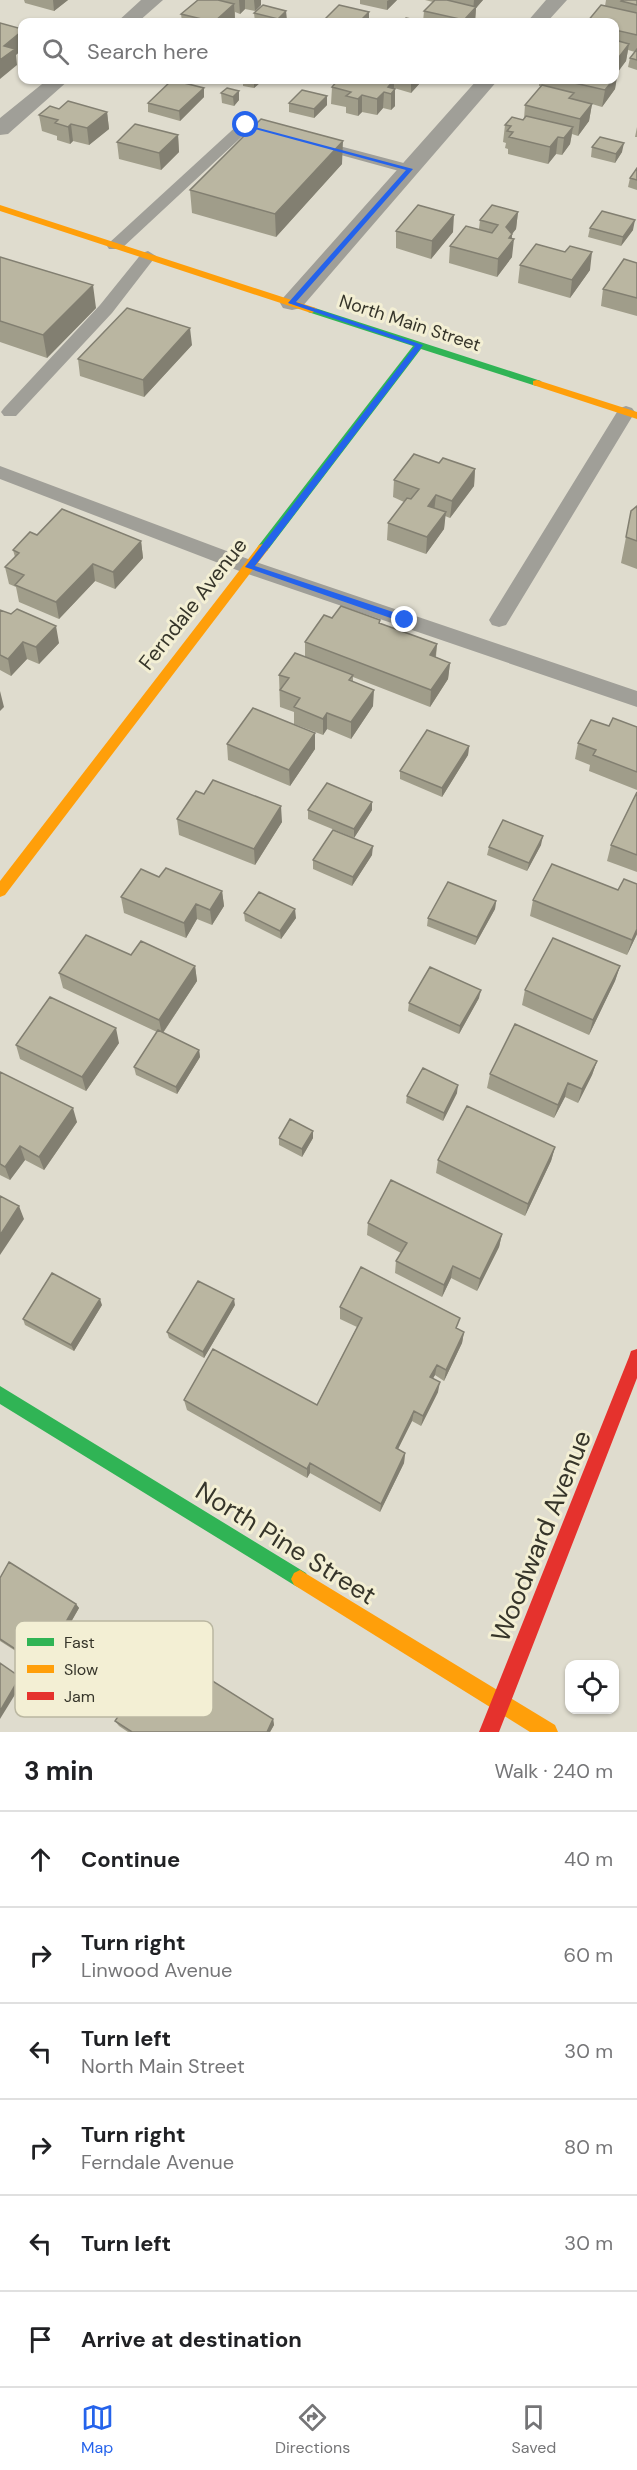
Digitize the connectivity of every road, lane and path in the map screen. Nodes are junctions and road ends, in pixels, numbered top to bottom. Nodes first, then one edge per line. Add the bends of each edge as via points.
1 (153, 0) edge
2 (557, 0) edge
3 (132, 18) edge
4 (541, 18) edge
5 (54, 84) edge
6 (484, 84) edge
7 (0, 129) edge
8 (410, 169) junction
9 (0, 208) edge
10 (116, 246) junction
11 (148, 256) junction
12 (292, 303) junction
13 (419, 345) junction
14 (10, 412) dead end
15 (632, 414) edge
16 (0, 472) edge
17 (249, 567) junction
18 (500, 620) dead end
19 (637, 699) edge
20 (0, 891) edge
21 (637, 1357) edge
22 (0, 1394) edge
23 (501, 1702) junction
24 (489, 1732) edge
25 (548, 1732) edge

1 - 3 street
2 - 4 street
5 - 7 street
6 - 8 street
8 - 10 lane via 246,125
8 - 12 street
9 - 10 street, North Main Street
10 - 11 street, North Main Street
11 - 12 street, North Main Street
11 - 14 lane via 106,309
12 - 13 street, North Main Street
13 - 15 street, North Main Street
13 - 17 street, Ferndale Avenue
15 - 18 lane
16 - 17 lane
17 - 19 lane
17 - 20 street, Ferndale Avenue
21 - 23 street, Woodward Avenue
22 - 23 street, North Pine Street
23 - 24 street, Woodward Avenue
23 - 25 street, North Pine Street

